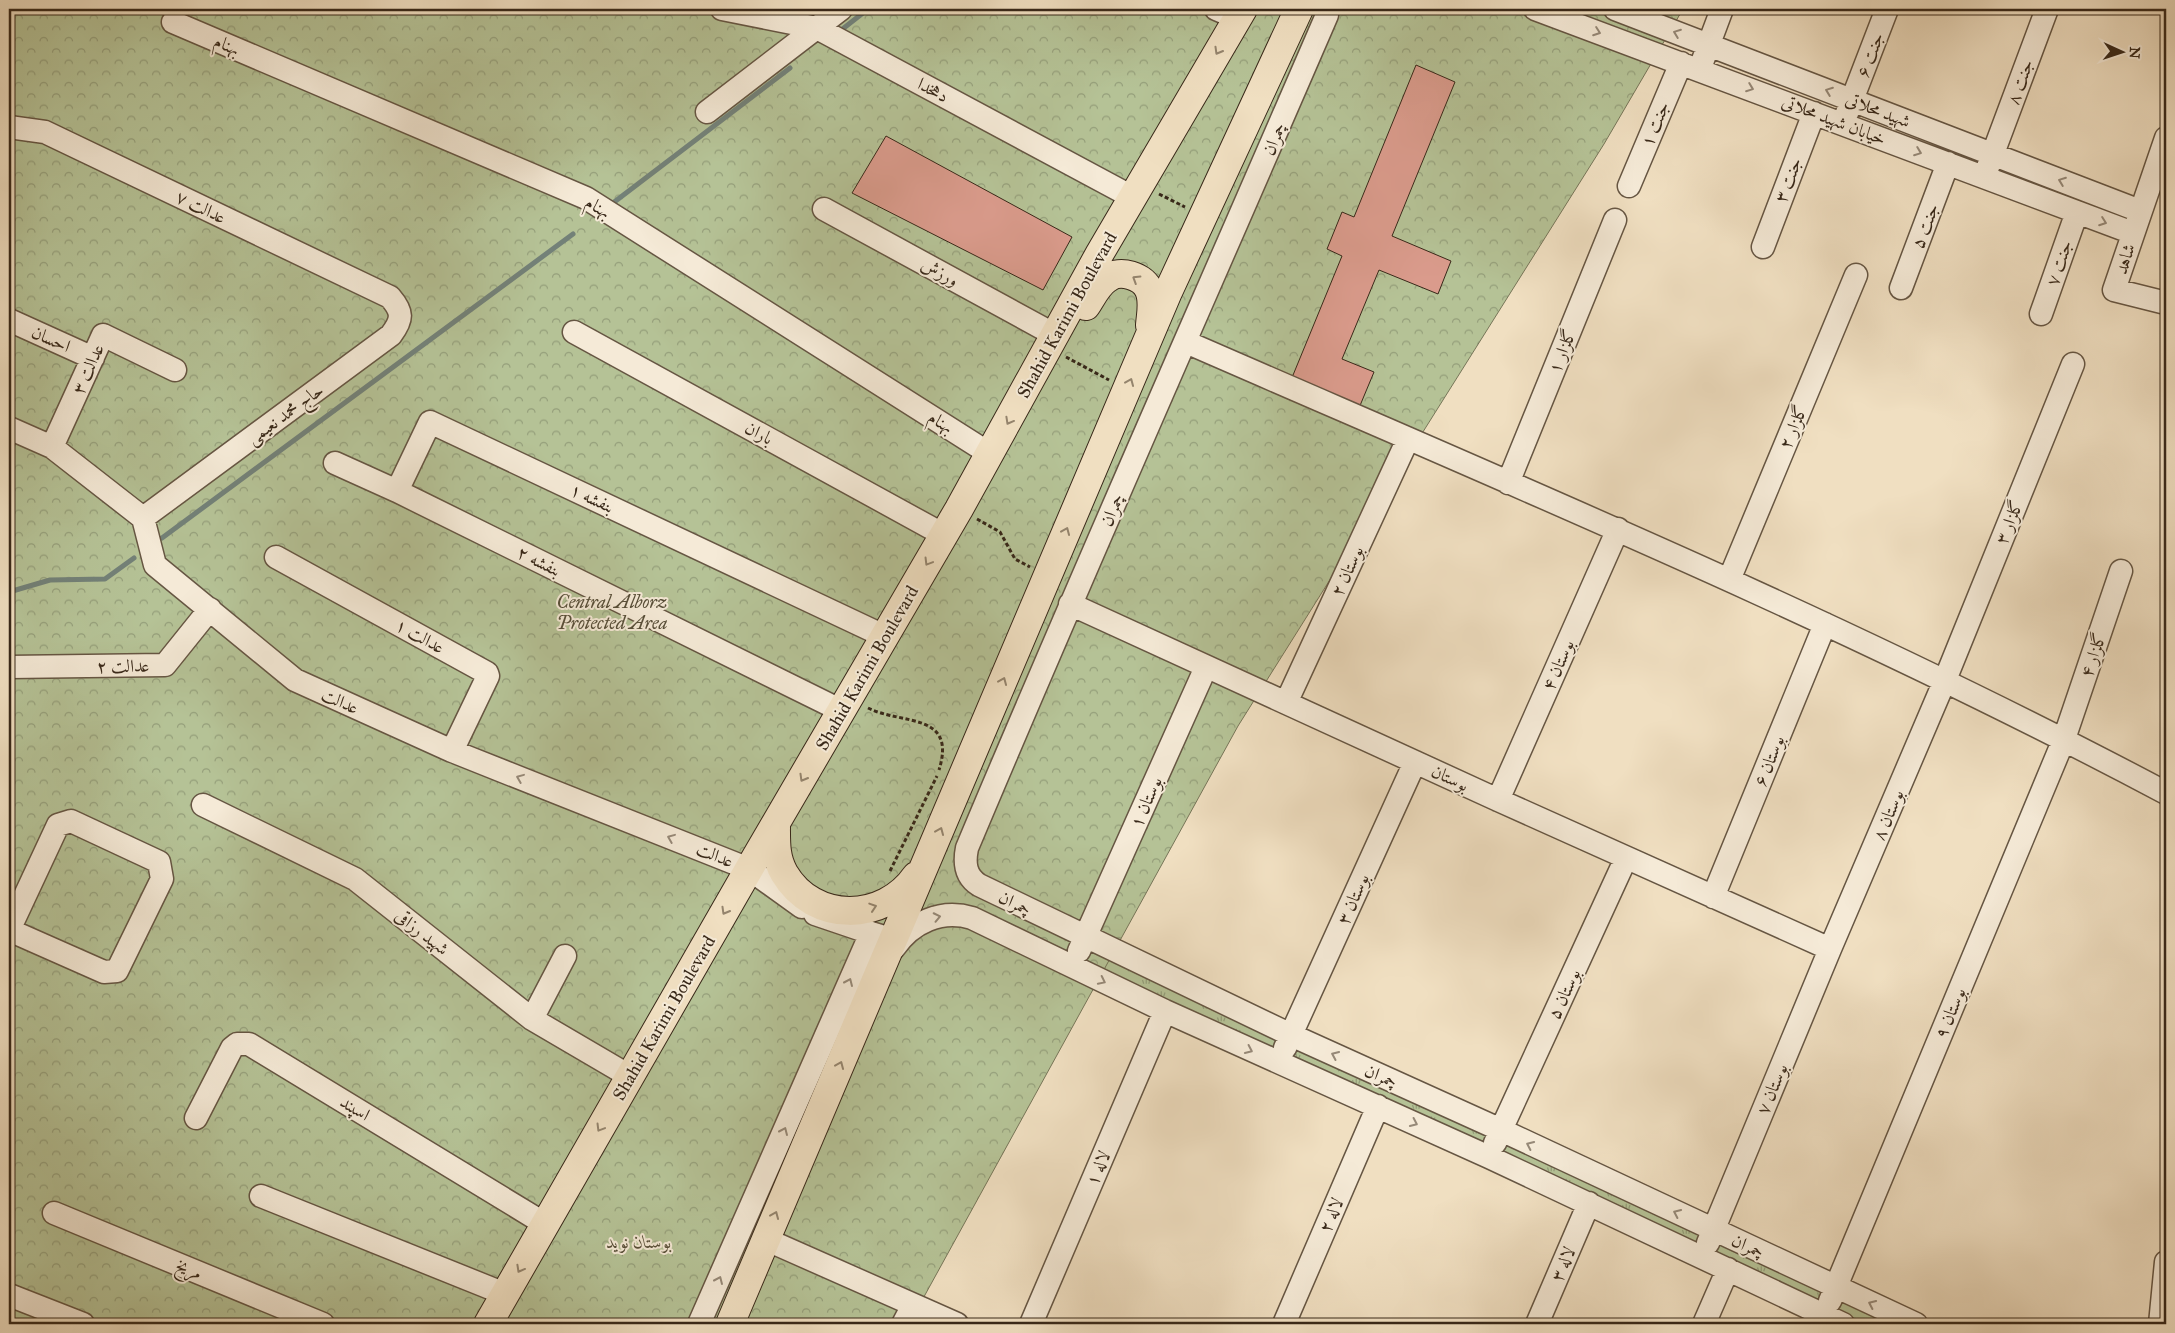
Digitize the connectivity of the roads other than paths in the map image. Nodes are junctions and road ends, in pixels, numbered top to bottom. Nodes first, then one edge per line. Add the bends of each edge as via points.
1 (722, 9) edge
2 (841, 9) edge
3 (1299, 9) edge
4 (1326, 9) edge
5 (1615, 9) edge
6 (1722, 9) edge
7 (1887, 9) edge
8 (2047, 9) edge
9 (1549, 11) edge
10 (1232, 12) edge
11 (173, 22) dead end
12 (817, 28) junction
13 (1708, 45) junction
14 (1690, 66) junction
15 (1852, 100) junction
16 (707, 112) dead end
17 (1814, 113) junction
18 (1843, 124) junction
19 (9, 127) edge
20 (2166, 138) edge
21 (1992, 154) junction
22 (1948, 163) junction
23 (1984, 177) junction
24 (1629, 186) dead end
25 (1134, 198) junction
26 (824, 209) dead end
27 (2140, 211) junction
28 (2077, 212) junction
29 (1615, 220) dead end
30 (2133, 233) junction
31 (1763, 248) dead end
32 (1856, 275) dead end
33 (1901, 288) dead end
34 (390, 297) joint
35 (2166, 303) edge
36 (2041, 314) dead end
37 (9, 320) edge
38 (574, 332) dead end
39 (1055, 335) junction
40 (1148, 339) junction
41 (1186, 342) junction
42 (93, 358) junction
43 (2073, 364) dead end
44 (175, 370) dead end
45 (1032, 378) junction
46 (9, 428) edge
47 (1408, 439) junction
48 (52, 447) junction
49 (990, 454) junction
50 (335, 463) dead end
51 (1508, 483) junction
52 (397, 491) junction
53 (143, 518) junction
54 (1618, 530) junction
55 (944, 535) junction
56 (276, 557) dead end
57 (2121, 571) dead end
58 (1729, 580) junction
59 (1070, 604) junction
60 (210, 609) junction
61 (1825, 624) junction
62 (884, 636) junction
63 (9, 667) edge
64 (1206, 667) junction
65 (1945, 680) junction
66 (1286, 702) junction
67 (845, 705) junction
68 (2064, 739) junction
69 (452, 751) junction
70 (1415, 762) junction
71 (2166, 793) edge
72 (1498, 800) junction
73 (203, 805) dead end
74 (776, 824) junction
75 (1626, 858) junction
76 (927, 861) junction
77 (749, 869) junction
78 (1713, 897) junction
79 (10, 926) edge
80 (1085, 938) junction
81 (884, 943) junction
82 (1830, 949) junction
83 (565, 956) dead end
84 (1072, 967) junction
85 (1165, 1011) junction
86 (532, 1019) junction
87 (1291, 1035) junction
88 (1278, 1063) junction
89 (631, 1077) junction
90 (1378, 1106) junction
91 (196, 1118) dead end
92 (1501, 1130) junction
93 (1489, 1157) junction
94 (261, 1196) dead end
95 (1589, 1203) junction
96 (54, 1213) dead end
97 (545, 1224) junction
98 (1714, 1230) junction
99 (765, 1239) junction
100 (1703, 1257) junction
101 (2166, 1262) edge
102 (1728, 1269) junction
103 (1836, 1287) junction
104 (505, 1294) junction
105 (9, 1295) edge
106 (908, 1314) edge
107 (44, 1317) edge
108 (1834, 1320) edge
109 (83, 1324) edge
110 (323, 1324) edge
111 (488, 1324) edge
112 (700, 1324) edge
113 (730, 1324) edge
114 (957, 1324) edge
115 (1031, 1324) edge
116 (1284, 1324) edge
117 (1537, 1324) edge
118 (1704, 1324) edge
119 (1916, 1324) edge
120 (2160, 1324) edge

1 - 12 street, دهخدا
2 - 12 street
3 - 40 main road
4 - 41 street, چمران
13 -> 5 street, شهید محلاتی
6 - 13 street, جنت ۱
7 - 15 street, جنت ۶
8 - 21 street, جنت ۸
9 -> 14 street, خیابان شهید محلاتی
10 -> 25 main road, Shahid Karimi Boulevard
11 - 49 street, بهنام via 586,198
12 - 16 street
12 - 25 street, دهخدا
13 - 14 street, جنت ۱
15 -> 13 street, شهید محلاتی
14 -> 17 street, خیابان شهید محلاتی
14 - 24 street, جنت ۱
15 - 18 street, جنت ۶
15 - 21 street, شهید محلاتی
17 - 18 street, خیابان شهید محلاتی
17 - 31 street, جنت ۳
18 -> 22 street, خیابان شهید محلاتی
19 - 34 street, ۷ عدالت via 45,132
20 - 27 street
21 - 23 street, جنت ۸
27 -> 21 street, شهید محلاتی
22 - 23 street, خیابان شهید محلاتی
22 - 33 street, جنت ۵
23 - 28 street, خیابان شهید محلاتی
25 - 39 main road, Shahid Karimi Boulevard
26 - 39 street, ورزش
27 - 30 street
28 -> 30 street, خیابان شهید محلاتی
28 - 36 street, جنت ۷
29 - 51 street, گلزار ۱
30 - 35 street, شاهد via 2114,290
32 - 58 street, گلزار ۲
34 - 53 street, حاج محمد نعیمی via 401,316 391,335
37 - 42 street, احسان
38 - 55 street, باران
39 - 45 main road, Shahid Karimi Boulevard
40 -> 45 main road via 1152,305 1148,288 1125,273 1108,277 1093,294 1059,353
76 -> 40 main road
41 - 47 street
41 - 59 street, چمران
42 - 44 street, عدالت ۳ via 103,335
42 - 48 street, عدالت ۳
43 - 65 street, گلزار ۳
45 -> 49 main road, Shahid Karimi Boulevard
46 - 48 street
47 - 51 street
47 - 66 street, بوستان ۲
48 - 53 street
49 - 55 main road, Shahid Karimi Boulevard
50 - 52 street
51 - 54 street
52 - 62 street, بنفشه ۱ via 430,422
52 - 67 street, بنفشه ۲
53 - 60 street, عدالت via 155,565
54 - 58 street
54 - 72 street, بوستان ۴
55 -> 62 main road, Shahid Karimi Boulevard
56 - 69 street, عدالت ۱ via 488,673
57 - 68 street, گلزار ۴
58 - 61 street
59 - 64 street, بوستان
59 - 80 street, چمران via 967,848 965,865 969,876 979,885
60 - 63 street, عدالت ۲ via 165,665
60 - 69 street, عدالت via 295,680
61 - 65 street
61 - 78 street, بوستان ۶
62 - 67 main road, Shahid Karimi Boulevard
64 - 66 street, بوستان
64 - 80 street, بوستان ۱
65 - 68 street
65 - 82 street, بوستان ۸
66 - 70 street, بوستان
67 -> 74 main road, Shahid Karimi Boulevard
68 - 71 street
68 - 103 street, بوستان ۹
77 -> 69 street, عدالت
70 - 72 street, بوستان
70 - 87 street, بوستان ۳
72 - 75 street, بوستان
73 - 86 street, شهید رزاقی via 355,879
74 -> 76 main road via 775,849 784,873 800,892 821,906 846,912 870,910 894,899
74 - 77 main road, Shahid Karimi Boulevard
75 - 78 street, بوستان
75 - 92 street, بوستان ۵
76 - 81 main road
77 - 81 street, عدالت via 807,910
77 -> 89 main road, Shahid Karimi Boulevard
78 - 82 street, بوستان
79 - 79 street via 58,825 71,821 158,862 162,879 117,971 104,972
80 - 84 street, بوستان ۱
80 - 87 street, چمران
81 -> 84 street, چمران via 940,916 956,915 972,918
99 -> 81 main road
112 -> 81 street, چمران
82 - 98 street, بوستان ۷
83 - 86 street
84 -> 85 street, چمران
85 -> 88 street, چمران
85 - 115 street, لاله ۱
86 - 89 street, شهید رزاقی
87 - 88 street, بوستان ۳
92 -> 87 street, چمران
88 - 90 street, چمران
89 -> 97 main road, Shahid Karimi Boulevard
90 -> 93 street, چمران
90 - 116 street, لاله ۲
91 - 97 street, اسپند via 232,1048 237,1044 249,1044
92 - 93 street, بوستان ۵
98 -> 92 street, چمران
93 - 95 street, چمران
94 - 104 street
95 - 100 street, چمران
95 - 117 street, لاله ۳
96 - 110 street, مریخ
97 -> 104 main road, Shahid Karimi Boulevard
98 - 100 street, بوستان ۷
98 - 103 street, چمران
99 - 106 street
99 - 113 main road
100 - 102 street, چمران
101 - 120 street
102 - 108 street, چمران
102 - 118 street
103 - 108 street, بوستان ۹
119 -> 103 street, چمران
104 - 111 main road, Shahid Karimi Boulevard
105 - 107 street
106 - 114 street
107 - 109 street

